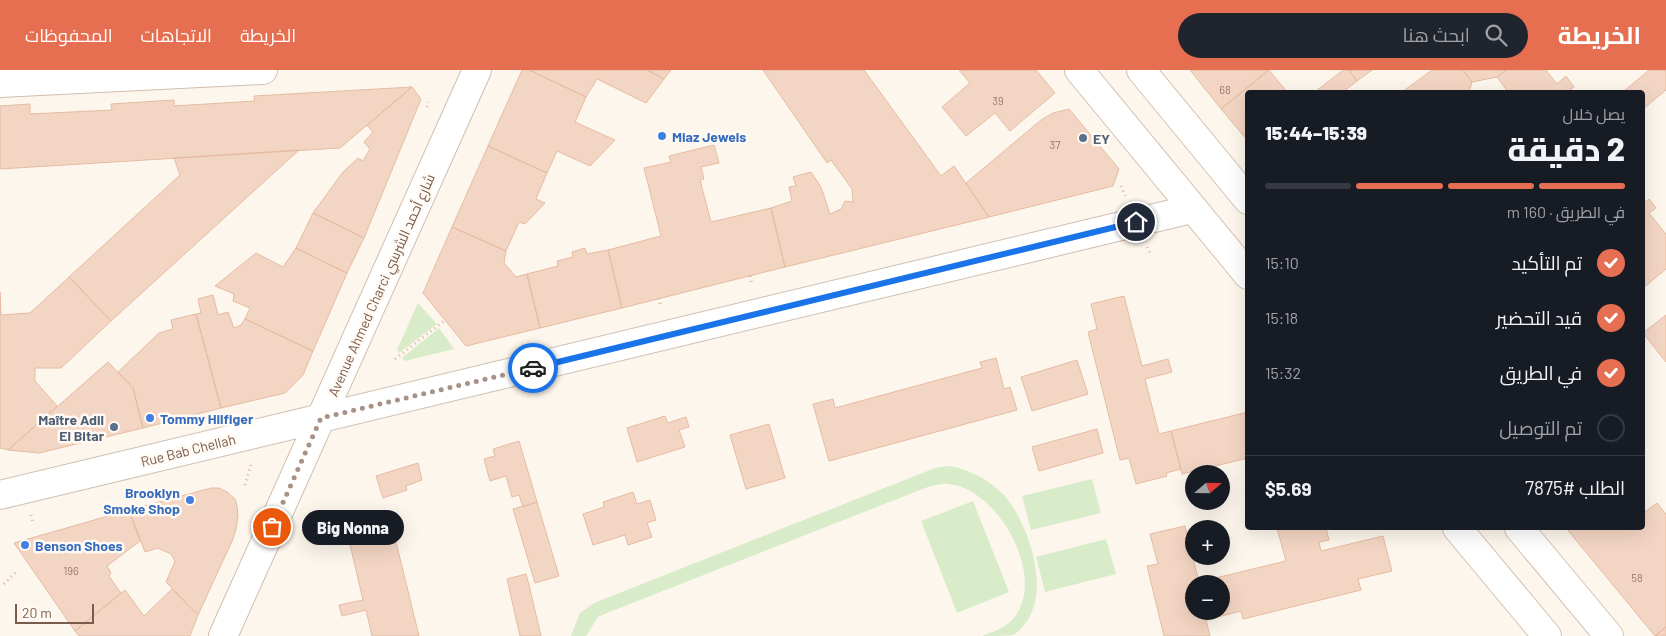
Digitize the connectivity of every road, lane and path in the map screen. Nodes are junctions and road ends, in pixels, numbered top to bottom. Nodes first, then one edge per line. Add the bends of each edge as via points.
1 (263, 70) edge
2 (477, 70) edge
3 (1079, 70) edge
4 (1141, 70) edge
5 (0, 83) edge
6 (429, 102) dead end
7 (427, 106) dead end
8 (1121, 186) dead end
9 (1125, 196) dead end
10 (1245, 196) edge
11 (1192, 209) junction
12 (1147, 246) dead end
13 (1151, 255) dead end
14 (1245, 271) edge
15 (750, 276) dead end
16 (752, 284) dead end
17 (659, 298) dead end
18 (661, 307) dead end
19 (445, 320) dead end
20 (394, 359) dead end
21 (321, 418) junction
22 (251, 464) dead end
23 (244, 485) dead end
24 (0, 495) edge
25 (31, 515) dead end
26 (33, 523) dead end
27 (1459, 530) edge
28 (1521, 530) edge
29 (17, 571) dead end
30 (4, 584) dead end
31 (223, 636) edge
32 (1547, 636) edge
33 (1609, 636) edge

1 - 5 street
2 - 21 street, Avenue Ahmed Charci شارع أحمد الشرسي
3 - 11 street
4 - 10 street
6 - 7 path
8 - 9 path
11 - 14 street
11 - 21 street, Rue Bab Chellah
12 - 13 path
15 - 16 path
17 - 18 path
19 - 20 path
21 - 24 street, Rue Bab Chellah
21 - 31 street, Avenue Ahmed Charci شارع أحمد الشرسي
22 - 23 path
25 - 26 path
27 - 32 street
28 - 33 street
29 - 30 path

